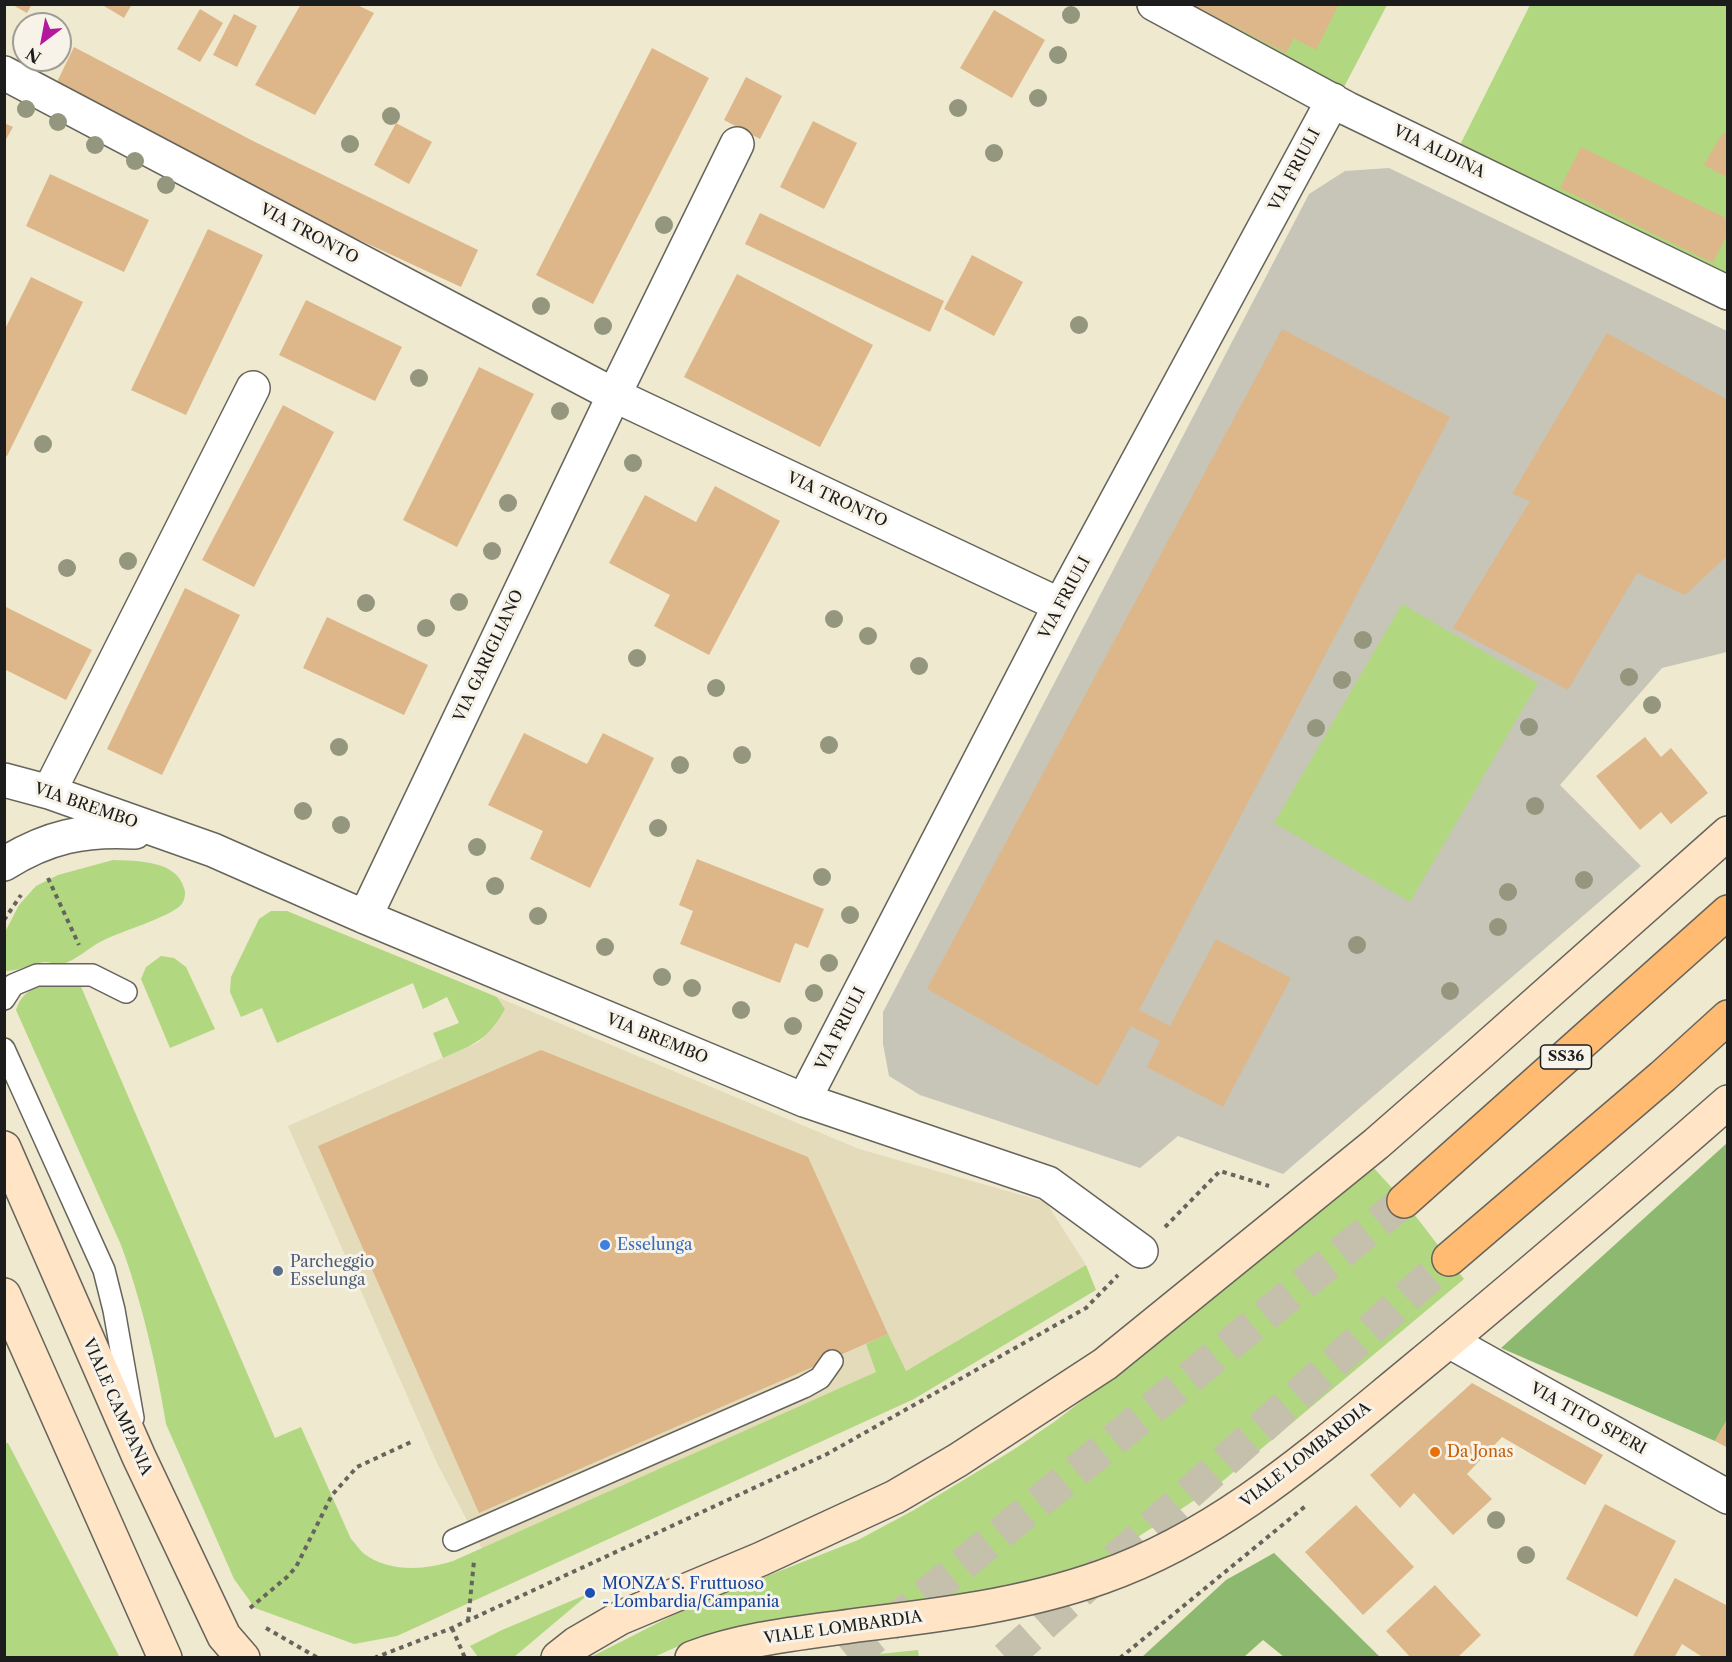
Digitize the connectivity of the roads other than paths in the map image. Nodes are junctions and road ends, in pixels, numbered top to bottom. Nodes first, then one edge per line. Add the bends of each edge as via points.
1 (1154, 4) edge
2 (4, 74) edge
3 (1333, 100) junction
4 (737, 144) dead end
5 (1728, 293) edge
6 (254, 388) dead end
7 (614, 395) junction
8 (1060, 605) junction
9 (4, 780) edge
10 (49, 792) junction
11 (1728, 832) edge
12 (167, 834) junction
13 (4, 864) edge
14 (1728, 912) edge
15 (365, 917) junction
16 (126, 992) dead end
17 (4, 999) edge
18 (1728, 1017) edge
19 (4, 1048) edge
20 (804, 1100) junction
21 (1728, 1102) edge
22 (4, 1148) edge
23 (1404, 1201) tunnel mouth
24 (1141, 1251) road end
25 (1449, 1259) tunnel mouth
26 (4, 1295) edge
27 (1449, 1341) junction
28 (832, 1360) dead end
29 (139, 1457) junction
30 (1728, 1497) edge
31 (454, 1540) dead end
32 (165, 1658) edge
33 (243, 1658) edge
34 (558, 1658) edge
35 (692, 1658) edge

1 - 3 street, VIA ALDINA
2 - 7 street, VIA TRONTO
3 - 5 street, VIA ALDINA
3 - 8 street, VIA FRIULI
4 - 7 street
6 - 10 street
7 - 8 street, VIA TRONTO
7 - 15 street, VIA GARIGLIANO
8 - 20 street, VIA FRIULI
9 - 10 street, VIA BREMBO
10 - 12 street, VIA BREMBO
11 - 34 street via 1376,1144 1104,1364 895,1497 620,1618
12 - 13 street, VIA BREMBO via 84,832 38,845
12 - 15 street, VIA BREMBO via 213,850
14 - 23 highway, SS36
15 - 20 street, VIA BREMBO
16 - 17 lane via 92,975 37,975 13,985
18 - 25 highway
19 - 29 lane via 104,1270
20 - 24 street, VIA BREMBO via 1048,1183
21 - 27 street, VIALE LOMBARDIA
22 - 29 street, VIALE CAMPANIA
26 - 32 street
27 - 30 street, VIA TITO SPERI
27 - 35 street, VIALE LOMBARDIA via 1279,1480 1219,1520 1137,1563 1063,1590 1004,1605 777,1636 718,1648
28 - 31 lane via 820,1378 804,1388
29 - 33 street, VIALE CAMPANIA via 224,1636

